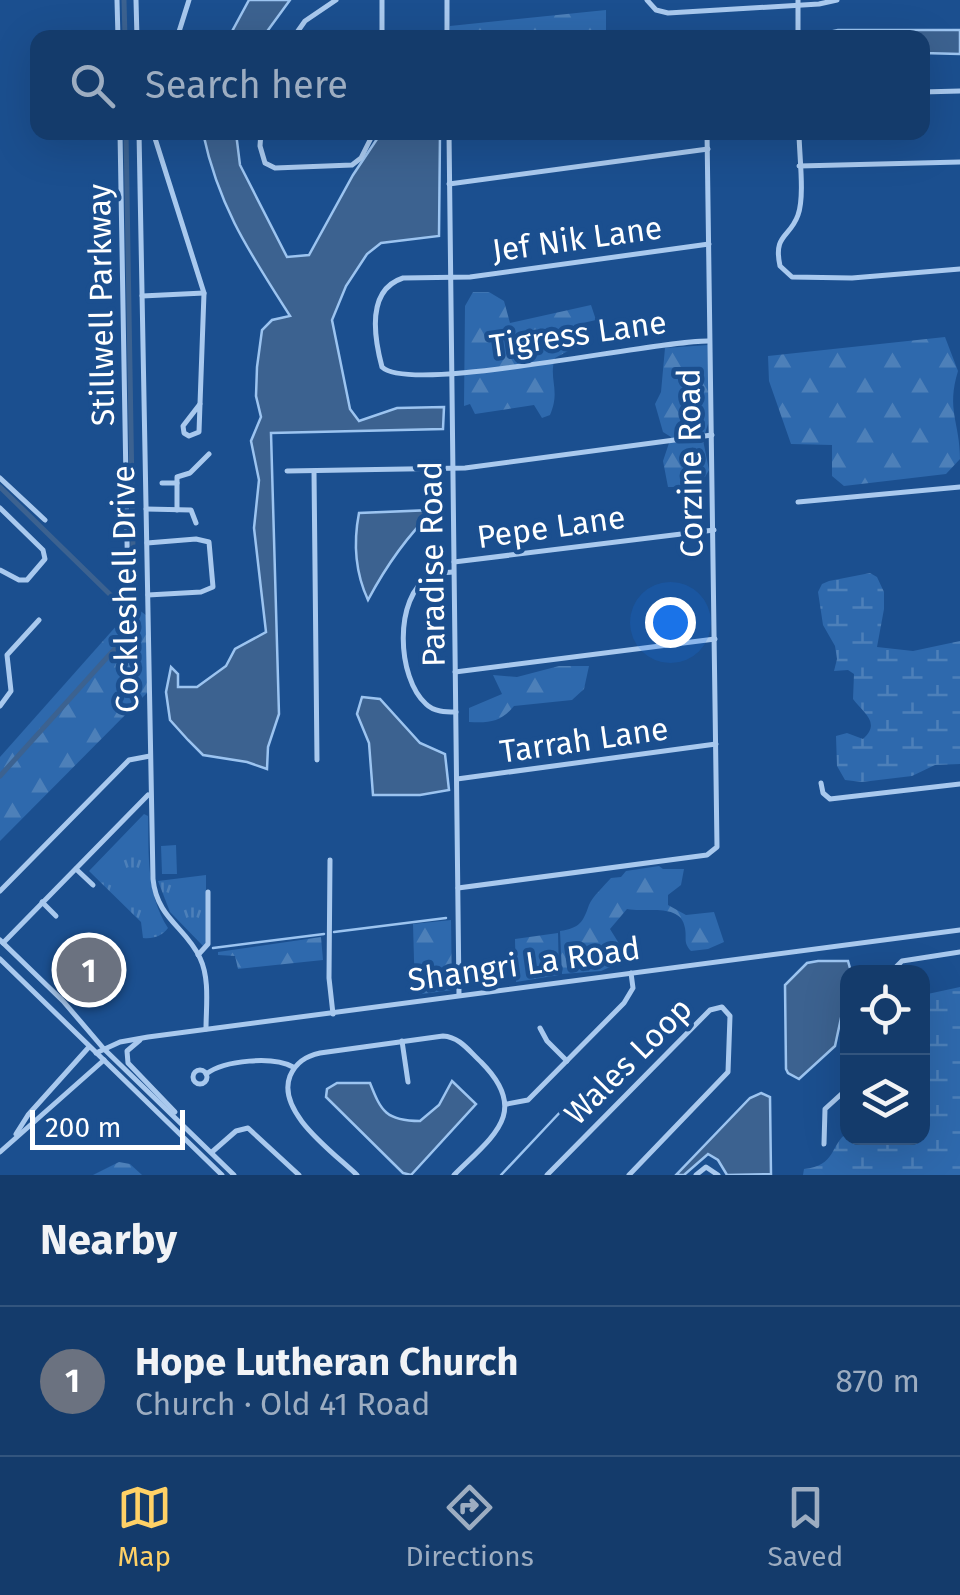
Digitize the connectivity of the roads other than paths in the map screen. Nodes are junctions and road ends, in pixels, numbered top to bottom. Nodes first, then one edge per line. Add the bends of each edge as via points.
1 (117, 0) edge
2 (136, 0) edge
3 (189, 0) edge
4 (336, 0) edge
5 (382, 0) edge
6 (447, 0) edge
7 (647, 0) edge
8 (837, 0) edge
9 (798, 2) edge
10 (118, 30) edge
11 (137, 30) edge
12 (180, 30) edge
13 (299, 30) edge
14 (382, 30) edge
15 (447, 30) edge
16 (798, 30) edge
17 (960, 91) edge
18 (930, 92) edge
19 (120, 140) edge
20 (139, 140) edge
21 (156, 140) edge
22 (260, 140) edge
23 (370, 140) edge
24 (448, 140) edge
25 (707, 140) edge
26 (799, 140) edge
27 (708, 149) junction
28 (960, 162) edge
29 (799, 166) junction
30 (450, 184) junction
31 (709, 244) junction
32 (960, 269) edge
33 (450, 278) junction
34 (204, 293) junction
35 (142, 296) junction
36 (710, 340) junction
37 (452, 374) junction
38 (200, 404) junction
39 (712, 435) junction
40 (209, 454) dead end
41 (454, 469) junction
42 (314, 470) junction
43 (286, 471) dead end
44 (0, 478) edge
45 (162, 482) dead end
46 (177, 483) junction
47 (960, 487) edge
48 (798, 502) dead end
49 (0, 508) edge
50 (146, 509) junction
51 (177, 510) junction
52 (45, 520) dead end
53 (196, 523) dead end
54 (714, 530) junction
55 (147, 543) junction
56 (454, 562) junction
57 (0, 570) edge
58 (454, 572) junction
59 (148, 595) junction
60 (128, 598) dead end
61 (38, 620) dead end
62 (715, 638) junction
63 (456, 672) junction
64 (0, 706) edge
65 (456, 712) junction
66 (716, 744) junction
67 (150, 756) junction
68 (318, 760) dead end
69 (457, 780) junction
70 (821, 783) dead end
71 (960, 784) edge
72 (150, 788) junction
73 (330, 860) dead end
74 (76, 869) junction
75 (92, 885) dead end
76 (458, 888) junction
77 (0, 891) edge
78 (208, 892) dead end
79 (42, 902) junction
80 (56, 916) dead end
81 (960, 930) edge
82 (3, 943) edge
83 (960, 952) edge
84 (198, 954) junction
85 (0, 956) edge
86 (897, 965) edge
87 (631, 973) junction
88 (458, 996) junction
89 (333, 1014) junction
90 (540, 1028) dead end
91 (206, 1029) junction
92 (148, 1037) junction
93 (97, 1040) junction
94 (402, 1042) junction
95 (89, 1047) junction
96 (106, 1054) junction
97 (567, 1061) junction
98 (294, 1068) junction
99 (206, 1074) dead end
100 (408, 1082) dead end
101 (840, 1096) edge
102 (506, 1104) junction
103 (180, 1121) junction
104 (15, 1137) junction
105 (824, 1144) dead end
106 (0, 1152) edge
107 (212, 1152) junction
108 (222, 1175) edge
109 (234, 1175) edge
110 (299, 1175) edge
111 (356, 1175) edge
112 (454, 1175) edge
113 (547, 1175) edge
114 (629, 1175) edge
115 (696, 1175) edge
116 (718, 1175) edge

1 - 10 street
2 - 11 street
3 - 12 street
4 - 13 street
5 - 14 street
6 - 15 street
7 - 9 street via 668,13
8 - 9 street
9 - 16 street
17 - 18 street
19 - 60 street, Stillwell Parkway
20 - 35 street, Cockleshell Drive
21 - 34 street
22 - 23 street via 266,162 281,168 352,165
24 - 30 street, Paradise Road
25 - 27 street, Corzine Road
26 - 29 street
27 - 30 street
27 - 31 street, Corzine Road
28 - 29 street
29 - 32 street via 799,212 778,248 780,266 792,276
30 - 33 street, Paradise Road
31 - 33 street, Jef Nik Lane
31 - 36 street, Corzine Road
33 - 37 street, Paradise Road
33 - 37 street, Jef Nik Lane via 392,282 375,319 386,371
34 - 35 street
34 - 38 street
35 - 50 street, Cockleshell Drive
36 - 37 street, Tigress Lane
36 - 39 street, Corzine Road
37 - 41 street, Paradise Road
38 - 38 street via 199,432 189,436 183,426
39 - 41 street
39 - 54 street, Corzine Road
40 - 46 street
41 - 42 street
41 - 56 street, Paradise Road
42 - 43 street
42 - 68 street
44 - 52 street
45 - 46 street
46 - 51 street
47 - 48 street
49 - 57 street via 45,560 26,580
50 - 51 street
50 - 55 street, Cockleshell Drive
51 - 53 street via 190,510
54 - 56 street, Pepe Lane
54 - 62 street, Corzine Road
55 - 59 street, Cockleshell Drive
55 - 59 street via 209,542 213,581 209,591
56 - 58 street, Paradise Road
58 - 63 street, Paradise Road
58 - 65 street via 423,582 407,612 403,646 408,674 426,704
59 - 67 street, Cockleshell Drive
61 - 64 street via 7,656 11,690
62 - 63 street
62 - 66 street, Corzine Road
63 - 65 street, Paradise Road
65 - 69 street, Paradise Road
66 - 69 street, Tarrah Lane
66 - 76 street, Corzine Road via 714,852
67 - 72 street, Cockleshell Drive
67 - 77 street via 129,760
69 - 76 street, Paradise Road
70 - 71 street via 830,799
72 - 74 street
72 - 84 street, Cockleshell Drive via 154,891 166,917
73 - 89 street
74 - 75 street
74 - 79 street
76 - 88 street, Paradise Road
78 - 84 street via 208,944
79 - 80 street
79 - 82 street
81 - 87 street, Shangri La Road
82 - 85 street
82 - 93 street
83 - 86 street
84 - 91 street
85 - 95 street
87 - 88 street, Shangri La Road
87 - 97 street via 628,998
88 - 89 street, Shangri La Road
89 - 91 street, Shangri La Road
90 - 97 street
91 - 92 street, Shangri La Road
92 - 96 street, Shangri La Road
92 - 103 street via 129,1047 128,1063
93 - 95 street
93 - 96 street
94 - 98 street via 314,1054
94 - 100 street
94 - 102 street via 454,1038 498,1079
95 - 96 street
95 - 104 street
96 - 103 street
96 - 104 street
96 - 108 street
97 - 102 street via 528,1100
98 - 99 street via 274,1059
98 - 111 street via 291,1108
101 - 105 street via 826,1110
102 - 112 street via 499,1129
103 - 107 street
104 - 106 street
107 - 109 street
107 - 110 street via 248,1128
113 - 114 street, Wales Loop via 710,1010 722,1007 730,1016 728,1072
115 - 116 street via 706,1167

